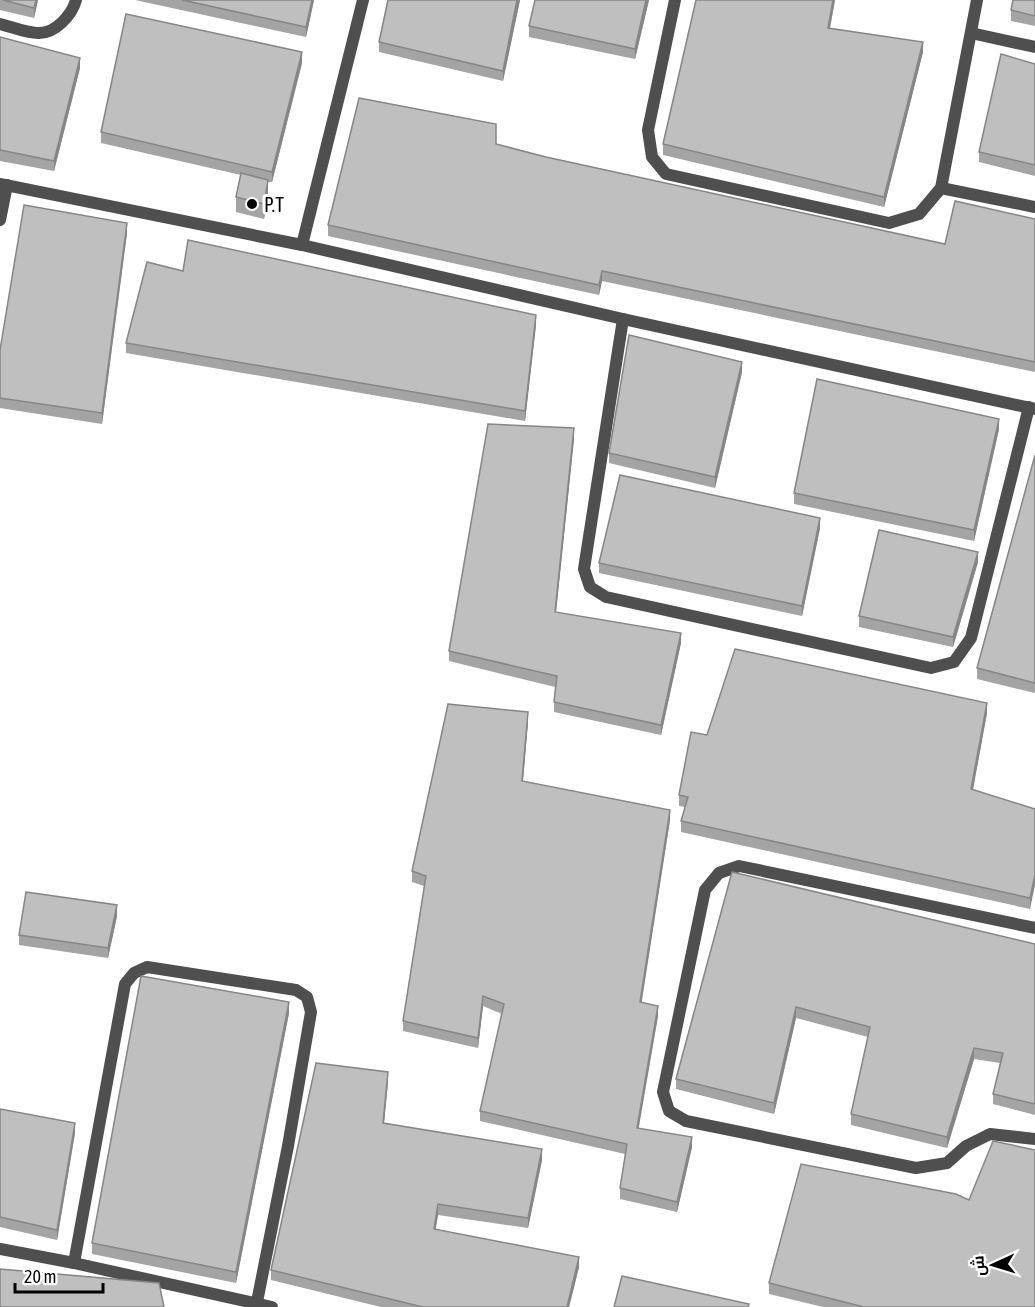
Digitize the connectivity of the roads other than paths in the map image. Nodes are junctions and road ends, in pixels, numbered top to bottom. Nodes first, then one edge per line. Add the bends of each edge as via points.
1 (76, 0) edge
2 (363, 0) edge
3 (675, 0) edge
4 (977, 0) edge
5 (0, 24) edge
6 (971, 33) junction
7 (1035, 47) edge
8 (4, 184) edge
9 (940, 188) junction
10 (1035, 207) edge
11 (0, 220) edge
12 (302, 245) junction
13 (623, 319) junction
14 (1032, 408) edge
15 (1035, 928) edge
16 (1035, 1139) edge
17 (0, 1249) edge
18 (74, 1263) junction
19 (255, 1305) edge
20 (272, 1307) edge

1 - 5 street via 60,26 40,33
2 - 12 street
3 - 9 street via 648,130 652,157 666,174 889,223 919,214
4 - 6 street
6 - 7 street
6 - 9 street
8 - 11 street
8 - 12 street
9 - 10 street
12 - 13 street
13 - 14 street
13 - 14 street via 584,569 590,587 606,597 664,610 931,668 954,662 971,638
15 - 16 street via 739,866 719,873 705,890 663,1092 669,1111 686,1121 916,1168 947,1163 966,1146 990,1134
17 - 18 street
18 - 19 street
18 - 19 street via 124,984 147,967 296,990 307,997 311,1012
19 - 20 street

